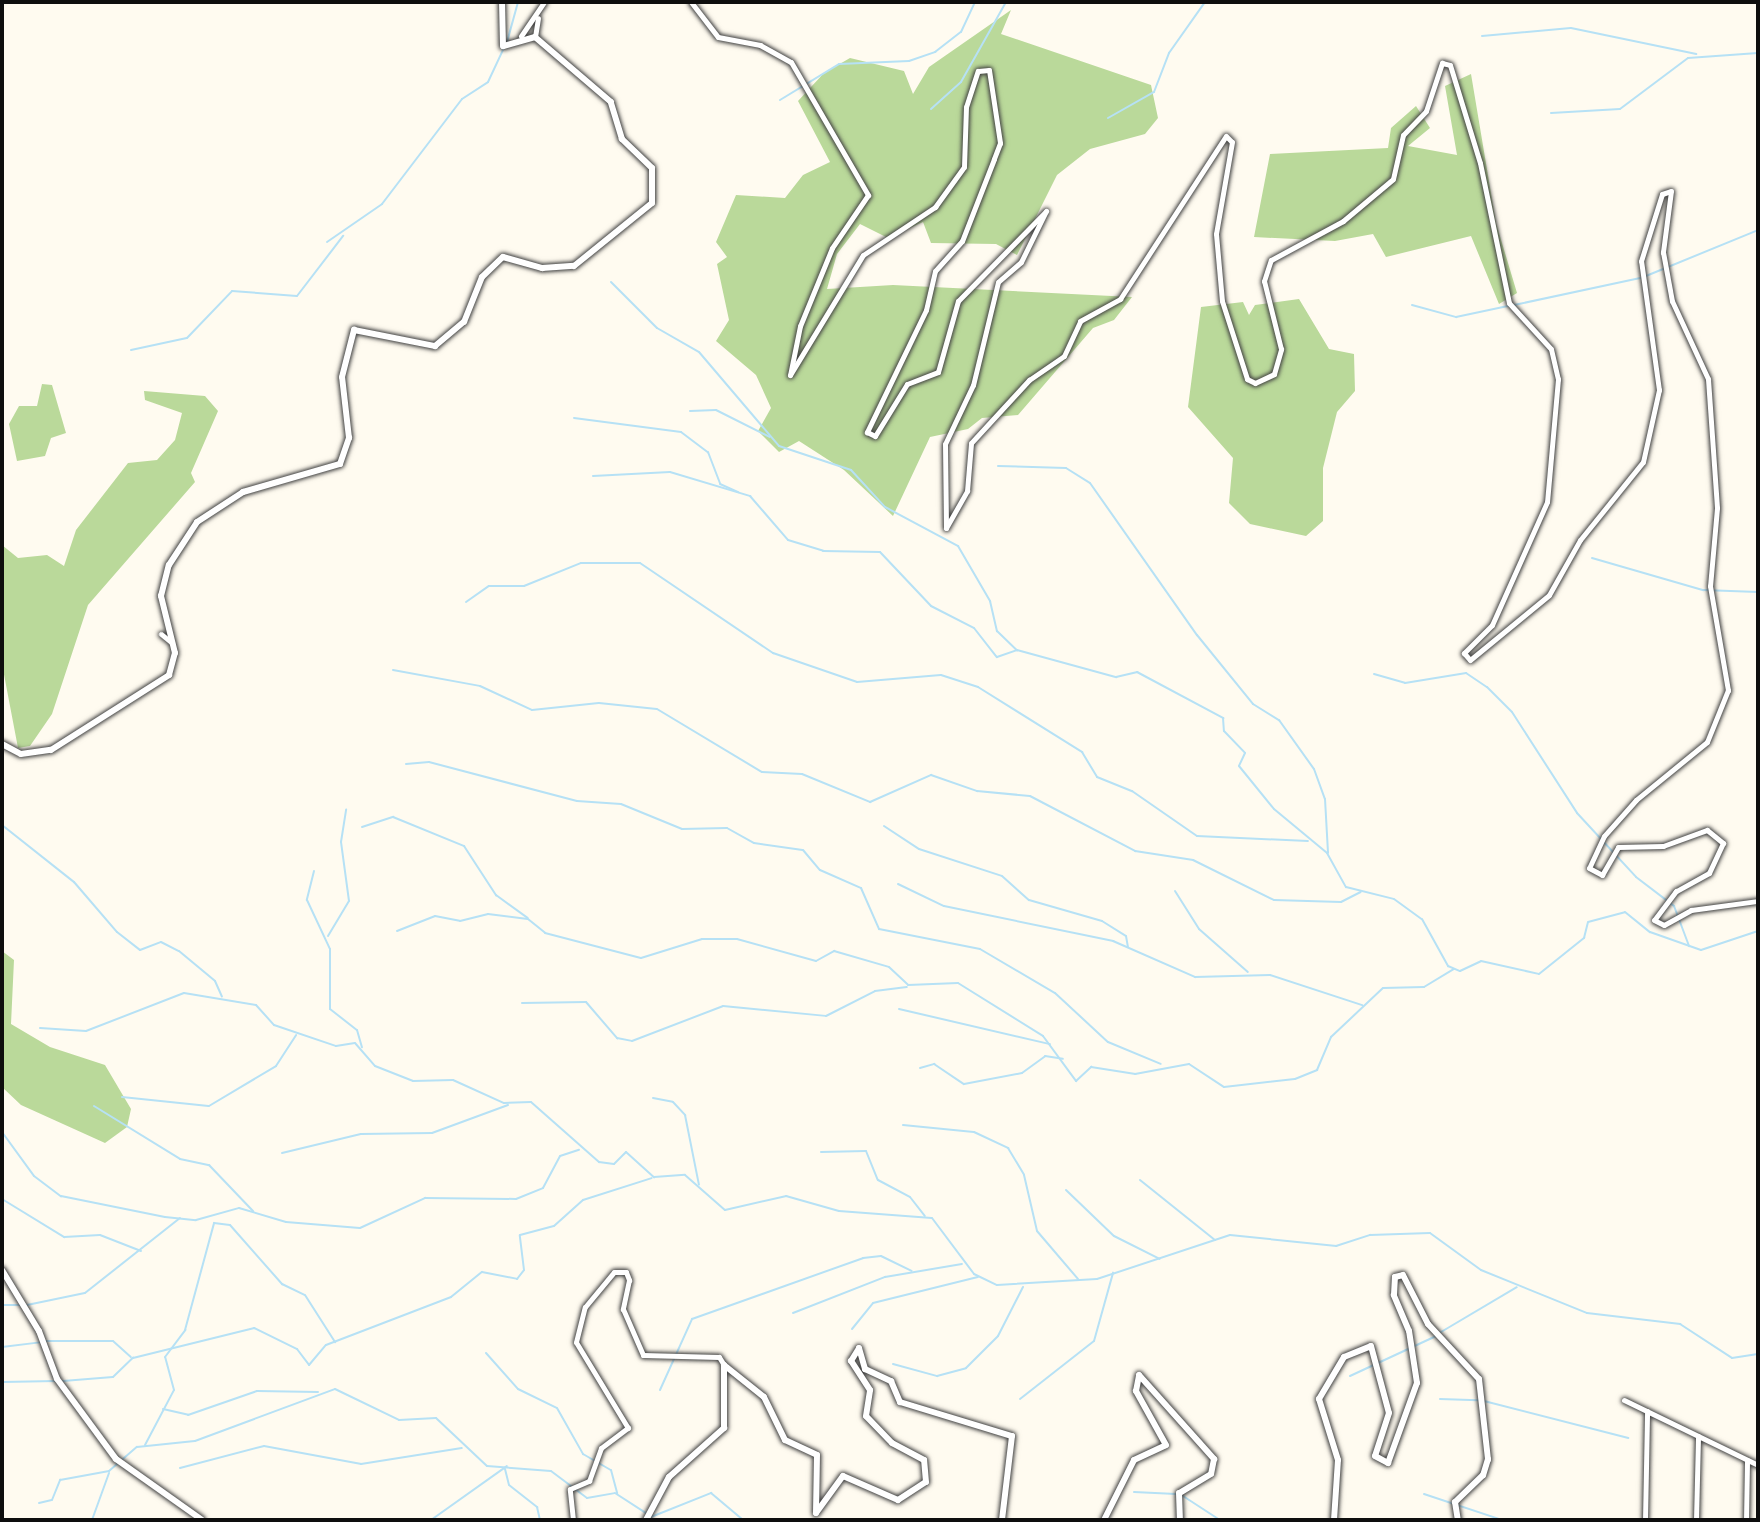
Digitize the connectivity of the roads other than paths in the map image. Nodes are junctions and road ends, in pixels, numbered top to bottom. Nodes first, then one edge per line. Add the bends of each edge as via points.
1 (502, 2) edge
2 (544, 2) edge
3 (691, 2) edge
4 (538, 17) junction
5 (521, 36) junction
6 (535, 37) junction
7 (161, 634) dead end
8 (173, 643) junction
9 (2, 744) edge
10 (1758, 901) edge
11 (2, 1270) edge
12 (724, 1365) junction
13 (1624, 1400) dead end
14 (1647, 1411) junction
15 (1698, 1436) junction
16 (1747, 1460) junction
17 (1758, 1465) edge
18 (202, 1520) edge
19 (573, 1520) edge
20 (646, 1520) edge
21 (1002, 1520) edge
22 (1104, 1520) edge
23 (1180, 1520) edge
24 (1334, 1520) edge
25 (1458, 1520) edge
26 (1645, 1520) edge
27 (1696, 1520) edge
28 (1746, 1520) edge

1 - 5 street via 501,44 509,48
2 - 4 street
3 - 10 street via 718,37 769,48 797,69 868,195 832,248 800,326 790,375 858,262 887,233 935,207 964,167 966,107 978,71 989,70 1000,143 969,227 935,271 926,310 867,432 875,436 907,384 938,372 958,301 1046,211 1021,262 998,282 973,385 945,444 946,528 967,491 971,443 1029,380 1064,356 1080,321 1120,299 1226,136 1232,142 1216,234 1222,301 1247,379 1255,383 1274,374 1281,349 1264,281 1271,260 1343,221 1393,179 1403,135 1426,111 1442,63 1450,65 1509,306 1551,349 1558,379 1547,502 1492,625 1464,653 1470,660 1549,595 1580,540 1643,462 1659,390 1641,261 1662,194 1671,191 1663,252 1672,301 1708,379 1717,508 1710,586 1728,690 1707,742 1636,800 1604,836 1589,868 1602,875 1618,847 1663,846 1707,830 1723,843 1709,873 1676,891 1654,920 1664,925 1691,910
4 - 5 street
4 - 6 street
5 - 6 street
6 - 8 street via 611,102 622,139 652,168 652,203 574,266 499,260 473,293 464,322 435,346 354,330 342,377 344,459 330,471 264,482 197,522 163,578
7 - 8 street
8 - 9 street via 169,675 79,737 21,754
11 - 18 street via 39,1331 57,1379 116,1459
12 - 19 street via 719,1357 643,1355 623,1309 629,1280 626,1272 614,1272 585,1307 576,1342 628,1428 601,1448 589,1481 570,1489
12 - 20 street via 724,1428 669,1477
12 - 21 street via 764,1397 785,1440 817,1455 816,1513 843,1476 898,1500 929,1475 924,1460 892,1443 866,1416 870,1390 851,1361 859,1348 865,1369 891,1381 900,1402 1012,1436
13 - 14 street
14 - 15 street
14 - 26 street
15 - 16 street
15 - 27 street
16 - 17 street
16 - 28 street
22 - 23 street via 1134,1460 1166,1445 1136,1391 1139,1375 1214,1459 1211,1474 1179,1493
24 - 25 street via 1338,1460 1319,1399 1344,1357 1371,1346 1389,1413 1375,1456 1388,1463 1417,1383 1409,1331 1394,1295 1403,1275 1428,1324 1479,1379 1488,1459 1483,1475 1455,1502

